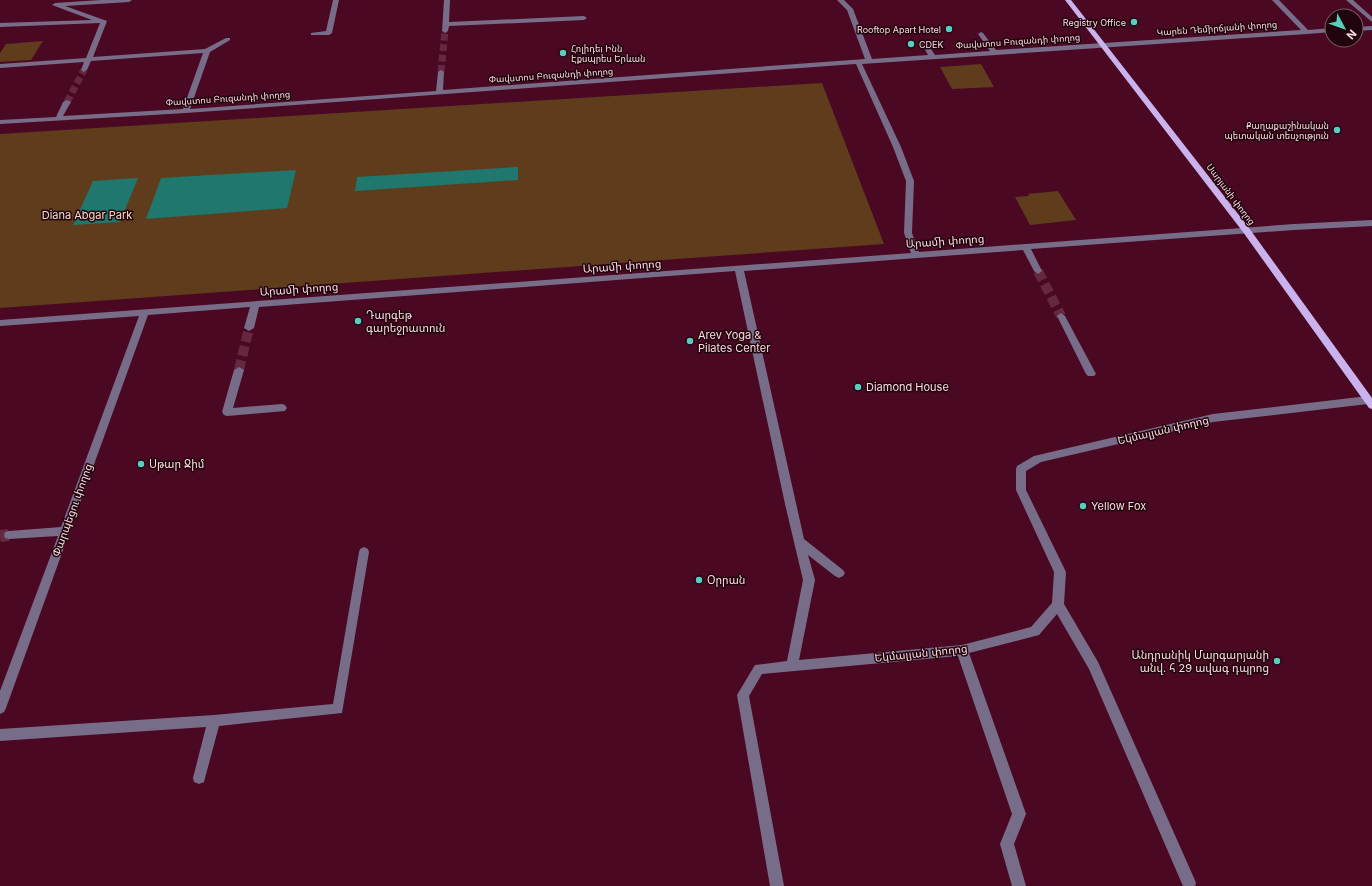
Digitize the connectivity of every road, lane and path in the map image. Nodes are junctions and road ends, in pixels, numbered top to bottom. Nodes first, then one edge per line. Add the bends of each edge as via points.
1 (129, 0) edge
2 (336, 0) edge
3 (447, 0) edge
4 (840, 0) edge
5 (1068, 0) edge
6 (1275, 0) edge
7 (1349, 0) edge
8 (57, 2) edge
9 (584, 18) dead end
10 (1372, 20) edge
11 (104, 21) junction
12 (0, 25) edge
13 (1324, 31) edge
14 (1307, 32) junction
15 (313, 34) dead end
16 (981, 34) dead end
17 (228, 39) dead end
18 (925, 44) dead end
19 (1104, 45) junction
20 (207, 51) junction
21 (994, 52) junction
22 (932, 56) junction
23 (87, 61) junction
24 (869, 61) junction
25 (858, 62) junction
26 (0, 66) edge
27 (84, 70) tunnel mouth
28 (441, 72) tunnel mouth
29 (440, 92) junction
30 (67, 102) tunnel mouth
31 (186, 111) junction
32 (58, 119) junction
33 (0, 122) edge
34 (1372, 223) edge
35 (1246, 230) junction
36 (1026, 246) junction
37 (916, 255) junction
38 (739, 268) junction
39 (1038, 271) tunnel mouth
40 (255, 304) junction
41 (145, 312) junction
42 (1061, 316) tunnel mouth
43 (0, 323) edge
44 (249, 328) tunnel mouth
45 (239, 370) tunnel mouth
46 (1091, 374) dead end
47 (1370, 403) edge
48 (282, 408) dead end
49 (65, 531) junction
50 (9, 535) tunnel mouth
51 (800, 542) junction
52 (364, 552) dead end
53 (839, 573) dead end
54 (1058, 605) junction
55 (962, 650) junction
56 (792, 666) junction
57 (0, 708) edge
58 (214, 721) junction
59 (0, 735) edge
60 (199, 778) dead end
61 (1189, 884) dead end
62 (777, 886) edge
63 (1019, 886) edge

1 - 8 street
2 - 15 street via 329,33
3 - 9 street via 445,28
4 - 24 street via 850,8
5 - 19 main road, Սարյանի փողոց
6 - 14 street
7 - 10 street
8 - 11 street
11 - 12 street
11 - 23 street
13 - 14 street, Կարեն Դեմիրճյանի փողոց
14 - 19 street, Կարեն Դեմիրճյանի փողոց
16 - 21 street
17 - 20 street
18 - 22 street
19 - 21 street, Փավստոս Բուզանդի փողոց
19 - 35 main road, Սարյանի փողոց
20 - 23 street
20 - 31 street
21 - 22 street, Փավստոս Բուզանդի փողոց
22 - 24 street, Փավստոս Բուզանդի փողոց
23 - 26 street
23 - 27 street
24 - 25 street, Փավստոս Բուզանդի փողոց
25 - 29 street, Փավստոս Բուզանդի փողոց
25 - 37 street via 897,146 910,181 908,233
28 - 29 street
29 - 31 street, Փավստոս Բուզանդի փողոց
30 - 32 street
31 - 32 street, Փավստոս Բուզանդի փողոց
32 - 33 street, Փավստոս Բուզանդի փողոց
34 - 35 street
35 - 36 street, Արամի փողոց
35 - 47 main road, Սարյանի փողոց
36 - 37 street, Արամի փողոց
36 - 39 street
37 - 38 street, Արամի փողոց
38 - 40 street, Արամի փողոց
38 - 51 street
40 - 41 street, Արամի փողոց
40 - 44 street
41 - 43 street, Արամի փողոց
41 - 49 street, Փարպեցու փողոց
42 - 46 street
45 - 48 street via 227,412
47 - 54 street, Եկմալյան փողոց via 1213,418 1038,459 1021,469 1021,490 1060,572
49 - 50 street
49 - 57 street, Փարպեցու փողոց
51 - 53 street
51 - 56 street via 809,580
52 - 58 street via 338,709
54 - 55 street, Եկմալյան փողոց via 1035,631
54 - 61 street via 1094,666
55 - 56 street, Եկմալյան փողոց
55 - 63 street via 1019,814 1007,844
56 - 62 street, Եկմալյան փողոց via 759,669 743,695
58 - 59 street
58 - 60 street

